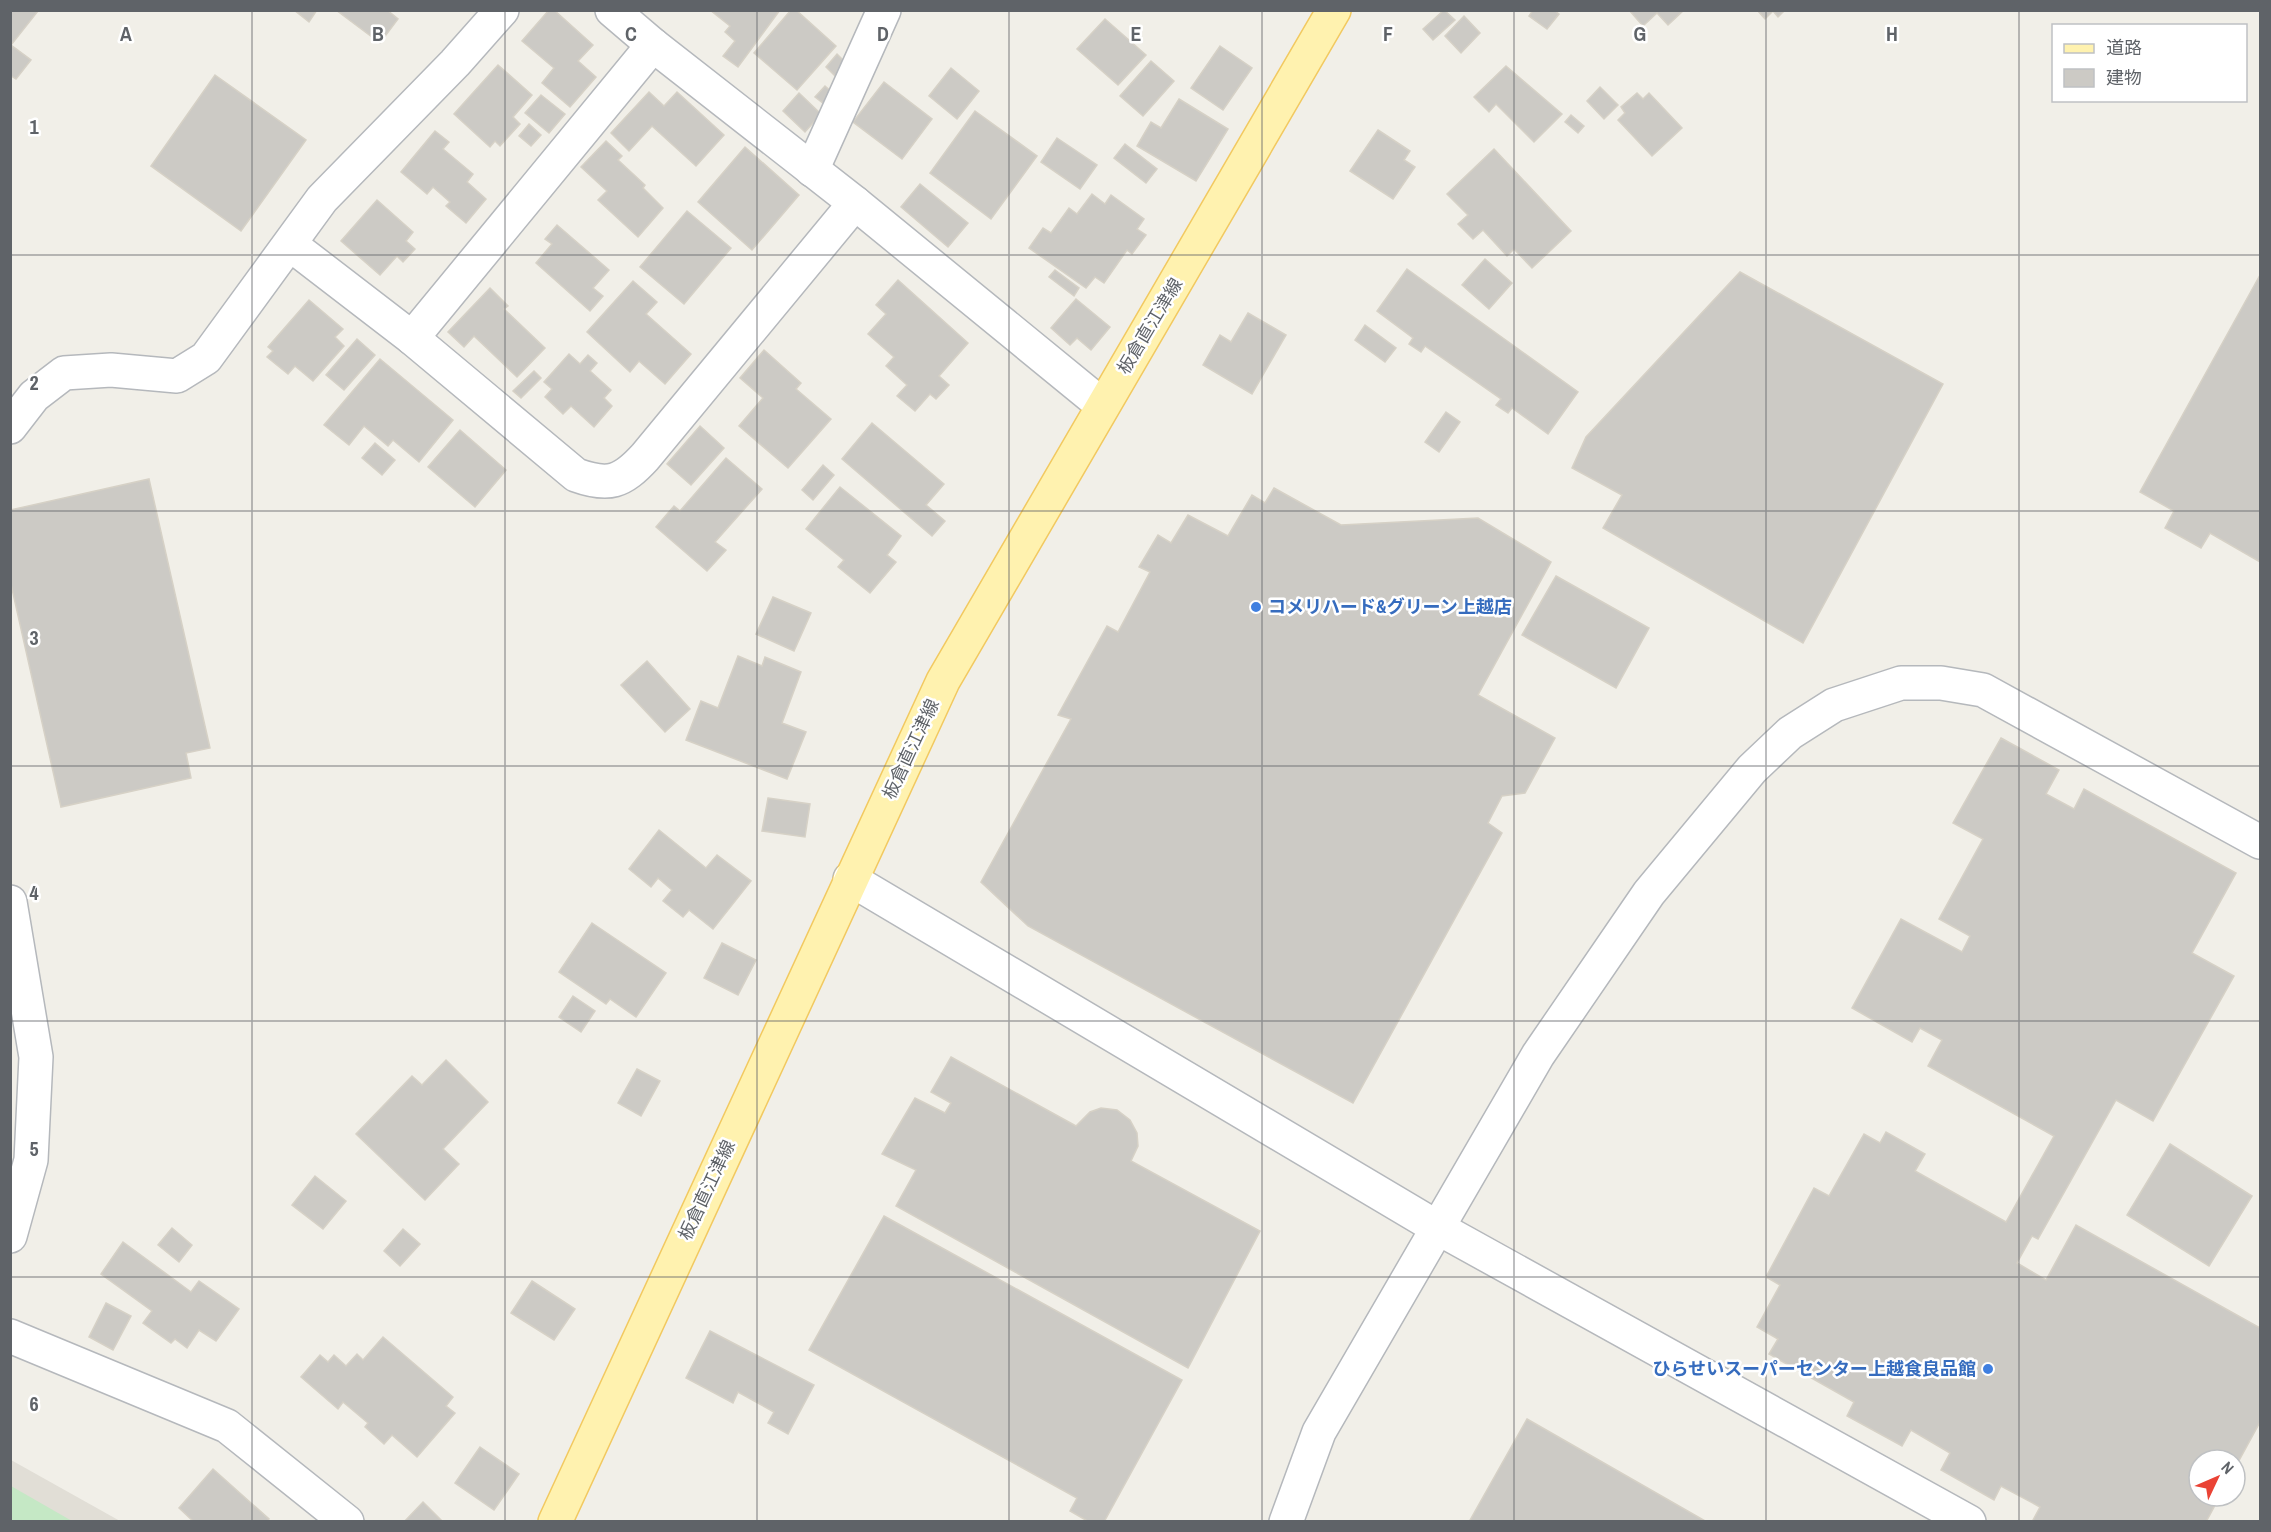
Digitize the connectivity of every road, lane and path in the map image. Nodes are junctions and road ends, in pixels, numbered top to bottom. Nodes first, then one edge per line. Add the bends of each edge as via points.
1 (502, 10) edge
2 (612, 10) edge
3 (884, 10) edge
4 (1334, 10) edge
5 (653, 45) junction
6 (812, 170) junction
7 (855, 203) junction
8 (291, 245) junction
9 (412, 338) junction
10 (1102, 405) junction
11 (10, 427) edge
12 (2260, 842) edge
13 (850, 879) junction
14 (10, 902) edge
15 (1438, 1228) junction
16 (10, 1236) edge
17 (10, 1336) edge
18 (347, 1521) edge
19 (557, 1521) edge
20 (1286, 1521) edge
21 (1969, 1521) edge

1 - 8 street via 322,199
2 - 5 street
3 - 6 street
4 - 10 main road, 板倉直江津線
5 - 6 street
5 - 9 street
6 - 7 street
7 - 9 street via 645,457 617,481 596,482 576,475
7 - 10 street
8 - 9 street
8 - 11 street via 206,358 177,376 111,370 64,373 34,396
10 - 13 main road, 板倉直江津線 via 943,681
12 - 15 street via 1983,690 1941,683 1901,683 1834,705 1790,734 1752,769 1648,893 1538,1055
13 - 15 street
13 - 19 main road, 板倉直江津線
14 - 16 street via 36,1058 32,1160
15 - 20 street via 1319,1432
15 - 21 street
17 - 18 street via 227,1426

